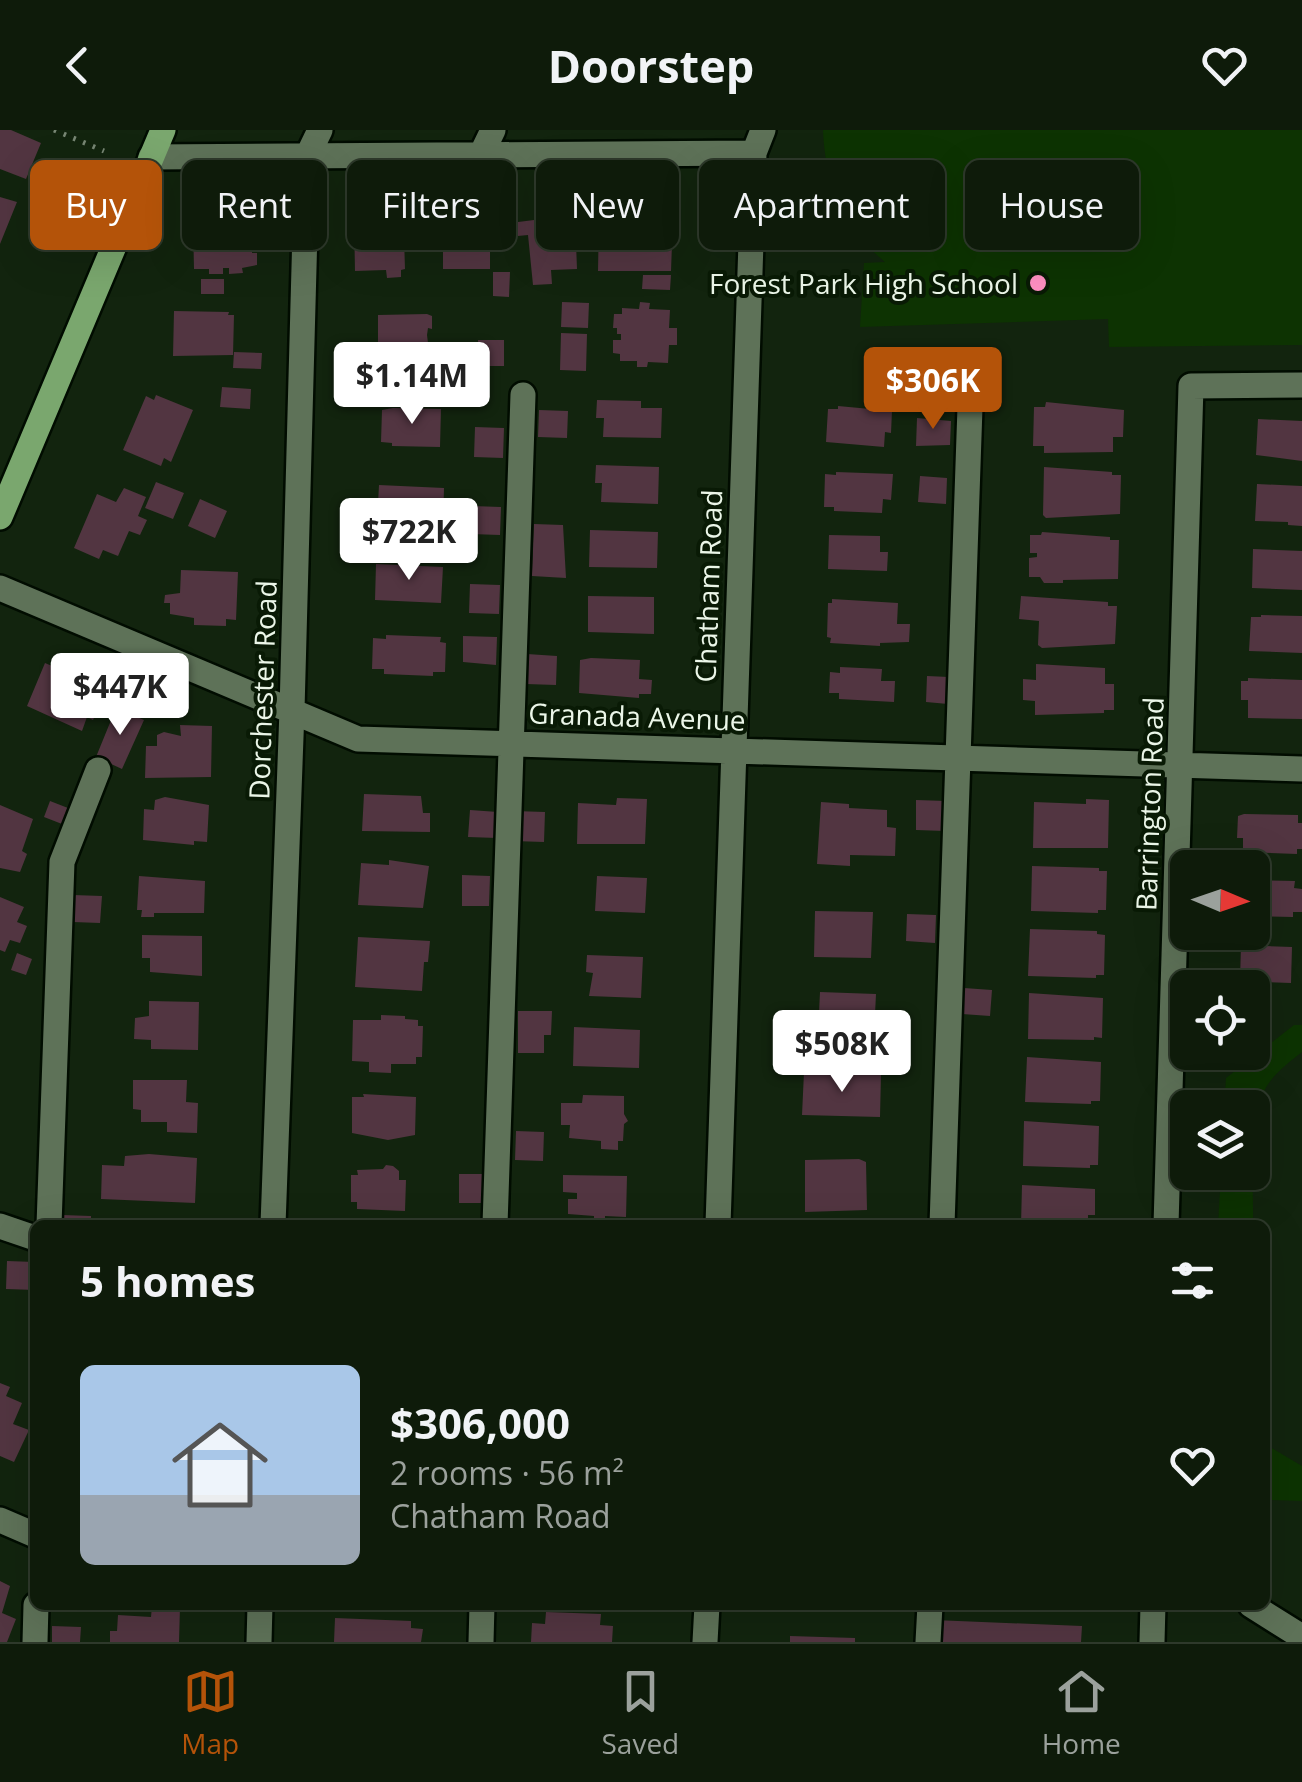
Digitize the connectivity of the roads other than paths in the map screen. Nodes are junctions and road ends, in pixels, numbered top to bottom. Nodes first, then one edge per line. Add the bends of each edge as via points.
1 (163, 130) edge
2 (320, 130) edge
3 (493, 130) edge
4 (759, 142) edge
5 (481, 155) junction
6 (306, 156) junction
7 (152, 157) junction
8 (1302, 385) edge
9 (522, 395) dead end
10 (970, 406) dead end
11 (0, 516) edge
12 (0, 588) edge
13 (292, 710) junction
14 (510, 742) junction
15 (732, 749) junction
16 (958, 759) junction
17 (1181, 766) junction
18 (1302, 769) edge
19 (98, 770) dead end
20 (49, 1220) edge
21 (274, 1220) edge
22 (495, 1220) edge
23 (718, 1220) edge
24 (942, 1220) edge
25 (1166, 1220) edge
26 (0, 1226) edge
27 (30, 1236) edge
28 (0, 1520) edge
29 (30, 1533) edge
30 (36, 1610) edge
31 (260, 1610) edge
32 (482, 1610) edge
33 (706, 1610) edge
34 (930, 1610) edge
35 (1153, 1610) edge
36 (1259, 1610) edge
37 (1302, 1637) edge
38 (35, 1642) edge
39 (259, 1642) edge
40 (481, 1642) edge
41 (705, 1642) edge
42 (928, 1642) edge
43 (1152, 1642) edge

1 - 7 main road
2 - 6 street
3 - 5 street
4 - 5 street
4 - 15 street, Chatham Road
5 - 6 street
6 - 7 street
6 - 13 street, Dorchester Road
7 - 11 main road
8 - 17 street, Barrington Road via 1191,386
9 - 14 street
10 - 16 street
12 - 13 street, Granada Avenue
13 - 14 street, Granada Avenue via 358,738
13 - 21 street, Dorchester Road
14 - 15 street, Granada Avenue
14 - 22 street
15 - 16 street, Granada Avenue
15 - 23 street, Chatham Road
16 - 17 street, Granada Avenue
16 - 24 street
17 - 18 street, Granada Avenue
17 - 25 street, Barrington Road
19 - 20 street via 62,862
26 - 27 street
28 - 29 street
30 - 38 street
31 - 39 street
32 - 40 street
33 - 41 street
34 - 42 street
35 - 43 street
36 - 37 street

